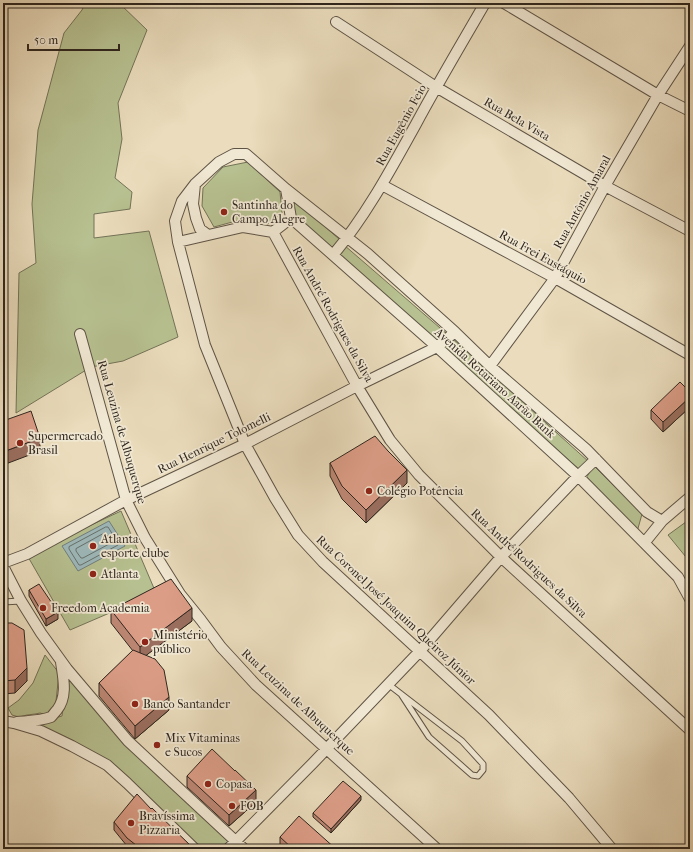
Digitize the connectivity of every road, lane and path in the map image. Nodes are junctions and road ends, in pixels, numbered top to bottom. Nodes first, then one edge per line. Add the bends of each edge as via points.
1 (485, 3) edge
2 (504, 3) edge
3 (336, 22) dead end
4 (690, 46) edge
5 (436, 87) junction
6 (658, 94) junction
7 (690, 111) edge
8 (195, 184) junction
9 (382, 185) junction
10 (605, 186) junction
11 (286, 189) junction
12 (291, 218) junction
13 (690, 231) edge
14 (273, 232) junction
15 (208, 235) junction
16 (348, 238) junction
17 (178, 242) junction
18 (333, 255) junction
19 (555, 278) junction
20 (455, 332) junction
21 (80, 334) dead end
22 (437, 347) junction
23 (690, 355) edge
24 (490, 366) junction
25 (357, 386) junction
26 (245, 444) junction
27 (596, 459) junction
28 (578, 476) junction
29 (690, 497) edge
30 (126, 500) junction
31 (662, 521) junction
32 (644, 542) junction
33 (501, 557) junction
34 (3, 564) edge
35 (690, 599) edge
36 (21, 601) junction
37 (3, 602) edge
38 (420, 651) junction
39 (61, 662) junction
40 (388, 684) junction
41 (402, 694) junction
42 (3, 721) edge
43 (14, 723) junction
44 (689, 726) edge
45 (327, 748) junction
46 (236, 842) junction
47 (195, 849) edge
48 (228, 849) edge
49 (244, 849) edge
50 (438, 849) edge
51 (612, 849) edge

1 - 5 street, Rua Eugênio Feio
2 - 6 street
3 - 5 street, Rua Bela Vista
4 - 6 street, Rua Antônio Amaral
5 - 9 street, Rua Eugênio Feio
5 - 10 street, Rua Bela Vista
6 - 7 street
6 - 10 street, Rua Antônio Amaral
8 - 11 street, Avenida Rotariano Aarão Bank via 219,162 234,154 246,154
8 - 15 street via 193,204 196,218 200,229
8 - 17 street, Rua Coronel José Joaquim Queiroz Júnior via 182,201 175,221
9 - 16 street, Rua Eugênio Feio
9 - 19 street, Rua Frei Eustáquio
10 - 13 street, Rua Bela Vista
10 - 19 street, Rua Antônio Amaral
11 - 12 street
11 - 16 street, Avenida Rotariano Aarão Bank
12 - 14 street
12 - 18 street, Avenida Rotariano Aarão Bank
14 - 15 street via 243,227
14 - 25 street, Rua André Rodrigues da Silva
15 - 17 street
16 - 18 street, Rua Eugênio Feio
16 - 20 street, Avenida Rotariano Aarão Bank
17 - 26 street, Rua Coronel José Joaquim Queiroz Júnior via 205,345
18 - 22 street, Avenida Rotariano Aarão Bank
19 - 23 street, Rua Frei Eustáquio
19 - 24 street, Rua Antônio Amaral
20 - 22 street, Rua Henrique Tolomelli
20 - 24 street, Avenida Rotariano Aarão Bank
21 - 30 street, Rua Leuzina de Albuquerque
22 - 25 street, Rua Henrique Tolomelli
22 - 28 street, Avenida Rotariano Aarão Bank
24 - 27 street, Avenida Rotariano Aarão Bank
25 - 26 street, Rua Henrique Tolomelli
25 - 33 street, Rua André Rodrigues da Silva via 390,440 419,475
26 - 30 street, Rua Henrique Tolomelli
26 - 38 street, Rua Coronel José Joaquim Queiroz Júnior via 298,535 323,562
27 - 28 street
27 - 31 street, Avenida Rotariano Aarão Bank via 647,512
28 - 32 street, Avenida Rotariano Aarão Bank
28 - 33 street
29 - 31 street
30 - 34 street, Rua Henrique Tolomelli via 27,554
30 - 45 street, Rua Leuzina de Albuquerque via 145,538 180,594 221,647 256,685
31 - 32 street
32 - 35 street, Avenida Rotariano Aarão Bank via 678,577
33 - 38 street
33 - 44 street, Rua André Rodrigues da Silva
34 - 36 street
36 - 37 lane
36 - 39 street
38 - 40 street
38 - 51 street, Rua Coronel José Joaquim Queiroz Júnior via 489,715 569,798
39 - 43 street via 64,687 59,708 52,716
39 - 46 street via 128,741
40 - 41 lane
40 - 45 street
41 - 41 lane via 462,741 483,764 483,770 478,776 472,775 429,737
42 - 43 street
43 - 47 street via 41,732 107,765
45 - 46 street
45 - 50 street, Rua Leuzina de Albuquerque
46 - 48 street
46 - 49 street

